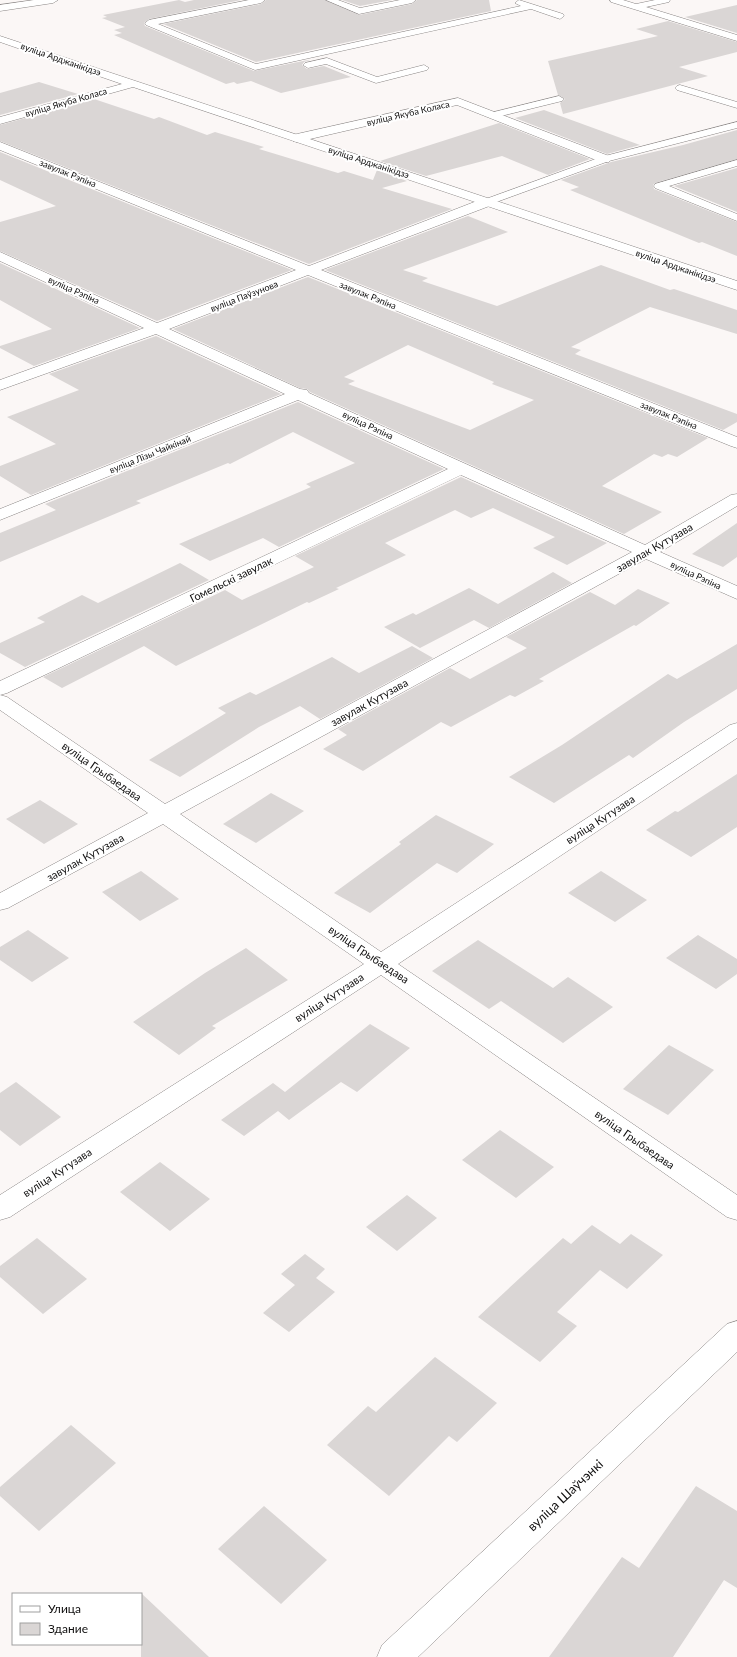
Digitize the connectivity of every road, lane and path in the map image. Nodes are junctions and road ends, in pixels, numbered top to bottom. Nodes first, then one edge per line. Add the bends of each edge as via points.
1 (53, 0) edge
2 (260, 0) edge
3 (330, 0) edge
4 (405, 0) edge
5 (511, 0) edge
6 (614, 0) edge
7 (666, 0) edge
8 (530, 7) junction
9 (636, 7) junction
10 (0, 8) edge
11 (560, 16) dead end
12 (737, 38) edge
13 (0, 39) edge
14 (255, 67) junction
15 (424, 68) dead end
16 (133, 84) junction
17 (680, 88) dead end
18 (560, 99) dead end
19 (737, 104) edge
20 (493, 115) junction
21 (0, 121) edge
22 (737, 125) edge
23 (297, 138) junction
24 (0, 146) edge
25 (605, 160) junction
26 (737, 163) edge
27 (487, 202) junction
28 (737, 218) edge
29 (0, 256) edge
30 (309, 271) junction
31 (737, 286) edge
32 (158, 328) junction
33 (0, 385) edge
34 (300, 393) junction
35 (737, 443) edge
36 (461, 469) junction
37 (737, 499) edge
38 (0, 515) edge
39 (646, 552) junction
40 (737, 594) edge
41 (0, 689) edge
42 (0, 701) edge
43 (737, 729) edge
44 (164, 814) junction
45 (0, 903) edge
46 (382, 963) junction
47 (0, 1209) edge
48 (737, 1209) edge
49 (737, 1333) edge
50 (394, 1657) edge

1 - 10 street
2 - 14 lane via 149,23
3 - 4 lane via 359,11
5 - 8 lane
6 - 9 lane
7 - 9 lane
8 - 11 lane
8 - 14 lane
9 - 12 lane
13 - 16 street, вуліца Арджанікідзэ
14 - 15 lane via 269,73 327,61 376,80
16 - 21 street, вуліца Якуба Коласа
16 - 23 street, вуліца Арджанікідзэ
17 - 19 lane
18 - 20 lane
20 - 23 street, вуліца Якуба Коласа via 458,101
20 - 25 street, вуліца Якуба Коласа
22 - 25 lane
23 - 27 street, вуліца Арджанікідзэ
24 - 30 street, завулак Рэпіна
25 - 27 lane
26 - 28 lane via 659,186
27 - 30 street, вуліца Паўзунова
27 - 31 street, вуліца Арджанікідзэ
29 - 32 street, вуліца Рэпіна
30 - 32 street, вуліца Паўзунова
30 - 35 street, завулак Рэпіна
32 - 33 street, вуліца Паўзунова
32 - 34 street, вуліца Рэпіна
34 - 36 street, вуліца Рэпіна
34 - 38 street, вуліца Лізы Чайкінай
36 - 39 street, вуліца Рэпіна
36 - 41 street, Гомельскі завулак
37 - 39 street, завулак Кутузава
39 - 40 street, вуліца Рэпіна
39 - 44 street, завулак Кутузава
42 - 44 street, вуліца Грыбаедава
43 - 46 street, вуліца Кутузава
44 - 45 street, завулак Кутузава
44 - 46 street, вуліца Грыбаедава
46 - 47 street, вуліца Кутузава
46 - 48 street, вуліца Грыбаедава
49 - 50 street, вуліца Шаўчэнкі

